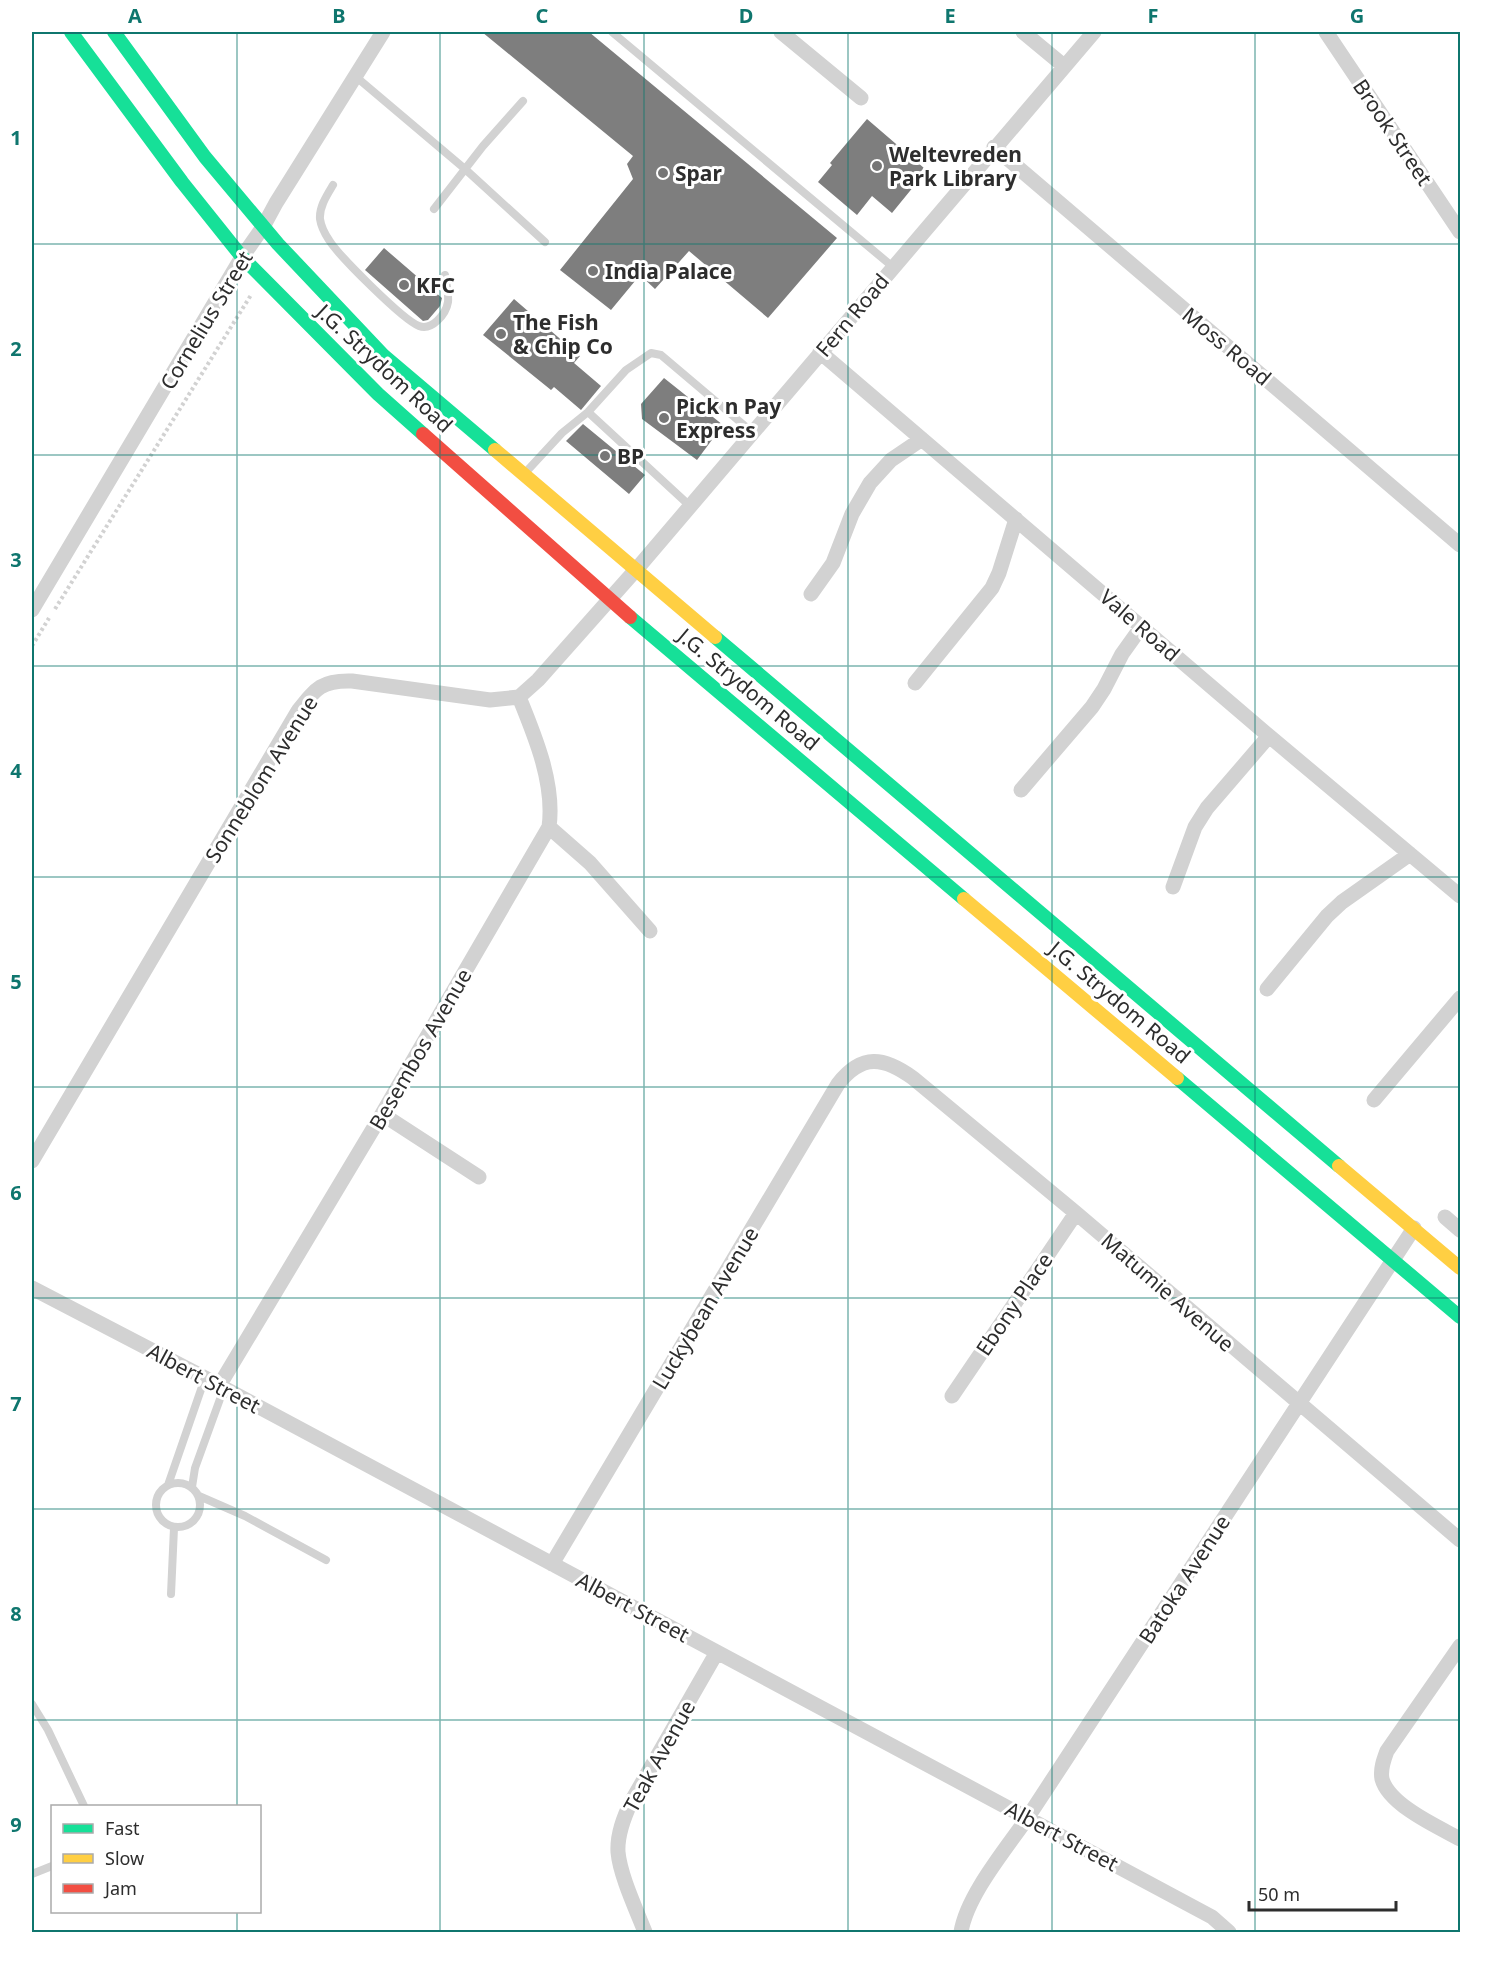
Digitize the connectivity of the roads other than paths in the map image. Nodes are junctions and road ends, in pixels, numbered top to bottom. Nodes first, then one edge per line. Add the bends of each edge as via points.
1 (71, 32) edge
2 (114, 32) edge
3 (383, 32) edge
4 (612, 32) edge
5 (781, 32) edge
6 (1023, 32) edge
7 (1094, 32) edge
8 (1326, 32) edge
9 (1064, 66) junction
10 (355, 76) junction
11 (861, 98) dead end
12 (523, 101) dead end
13 (994, 147) junction
14 (465, 169) junction
15 (333, 185) dead end
16 (434, 209) dead end
17 (263, 227) junction
18 (1461, 232) edge
19 (545, 242) dead end
20 (242, 257) junction
21 (892, 267) junction
22 (445, 275) dead end
23 (820, 352) junction
24 (588, 412) junction
25 (753, 432) junction
26 (922, 439) junction
27 (523, 475) junction
28 (690, 506) junction
29 (1016, 519) junction
30 (1461, 545) edge
31 (637, 568) junction
32 (811, 594) dead end
33 (609, 599) junction
34 (32, 610) edge
35 (1142, 626) junction
36 (915, 683) dead end
37 (519, 697) junction
38 (1269, 736) junction
39 (1021, 790) dead end
40 (549, 827) junction
41 (1410, 854) junction
42 (1173, 888) dead end
43 (1461, 896) edge
44 (650, 931) dead end
45 (1267, 989) dead end
46 (1461, 999) edge
47 (867, 1062) joint
48 (1374, 1100) dead end
49 (382, 1114) junction
50 (32, 1161) edge
51 (479, 1177) dead end
52 (1076, 1213) junction
53 (1444, 1217) dead end
54 (1414, 1228) junction
55 (1461, 1230) edge
56 (1393, 1259) junction
57 (1461, 1268) edge
58 (32, 1288) edge
59 (1461, 1317) edge
60 (216, 1384) junction
61 (952, 1396) dead end
62 (1299, 1404) junction
63 (168, 1485) junction
64 (192, 1487) junction
65 (199, 1496) junction
66 (174, 1528) junction
67 (1461, 1540) edge
68 (326, 1560) dead end
69 (552, 1564) junction
70 (171, 1594) dead end
71 (1461, 1646) edge
72 (717, 1652) junction
73 (32, 1704) edge
74 (84, 1805) edge
75 (1028, 1817) junction
76 (1461, 1839) edge
77 (51, 1866) edge
78 (32, 1874) edge
79 (645, 1932) edge
80 (961, 1932) edge
81 (1229, 1932) edge

1 - 20 street, J.G. Strydom Road
2 - 17 street, J.G. Strydom Road
3 - 10 street, Cornelius Street
4 - 21 lane
5 - 11 street
6 - 9 street
7 - 9 street, Fern Road
8 - 18 street, Brook Street
9 - 13 street, Fern Road
10 - 14 lane
10 - 17 street, Cornelius Street
12 - 14 lane
13 - 21 street, Fern Road
13 - 30 street, Moss Road
14 - 16 lane
14 - 19 lane
15 - 22 lane via 320,215 329,240 401,313 418,325 432,324 448,301
17 - 20 street, Cornelius Street
17 - 27 street, J.G. Strydom Road via 383,355
20 - 33 street, J.G. Strydom Road via 378,394
20 - 34 street, Cornelius Street
21 - 23 street, Fern Road
23 - 25 street, Fern Road
23 - 26 street, Vale Road
24 - 25 lane via 626,370 647,354 656,353
24 - 27 lane via 562,433
24 - 28 lane
25 - 28 street, Fern Road
26 - 29 street, Vale Road
26 - 32 street via 891,460 870,483 852,514 833,563
27 - 31 street, J.G. Strydom Road
28 - 31 street, Fern Road
29 - 35 street, Vale Road
29 - 36 street via 992,588
31 - 33 street, Fern Road
31 - 54 street, J.G. Strydom Road
33 - 37 street
33 - 56 street, J.G. Strydom Road
35 - 38 street, Vale Road
35 - 39 street via 1092,707
37 - 40 street via 536,739 547,786
37 - 50 street, Sonneblom Avenue via 490,700 352,681 327,683 315,690 298,711
38 - 41 street, Vale Road
38 - 42 street via 1207,808 1195,827
40 - 44 street via 590,863
40 - 49 street, Besembos Avenue
41 - 43 street, Vale Road
41 - 45 street via 1327,916
46 - 48 street
47 - 52 street, Matumie Avenue via 883,1061 907,1074
47 - 69 street, Luckybean Avenue via 856,1066 838,1084
49 - 51 street
49 - 60 street, Besembos Avenue
52 - 61 street, Ebony Place
52 - 62 street, Matumie Avenue
53 - 55 street
54 - 56 street, Batoka Avenue
54 - 57 street, J.G. Strydom Road
56 - 59 street, J.G. Strydom Road
56 - 62 street, Batoka Avenue
58 - 60 street, Albert Street
60 - 63 lane
60 - 64 lane
60 - 69 street, Albert Street
62 - 67 street, Matumie Avenue
62 - 75 street, Batoka Avenue
63 - 64 lane via 181,1482
63 - 66 lane via 159,1492 157,1514
64 - 65 lane
65 - 66 lane via 201,1508 196,1519
65 - 68 lane
66 - 70 lane
69 - 72 street, Albert Street
71 - 76 street via 1387,1750 1382,1765 1382,1779 1403,1806
72 - 75 street, Albert Street
72 - 79 street, Teak Avenue via 631,1802 620,1834 620,1864
73 - 74 lane
75 - 80 street, Batoka Avenue via 984,1880
75 - 81 street, Albert Street via 1212,1917
77 - 78 lane

